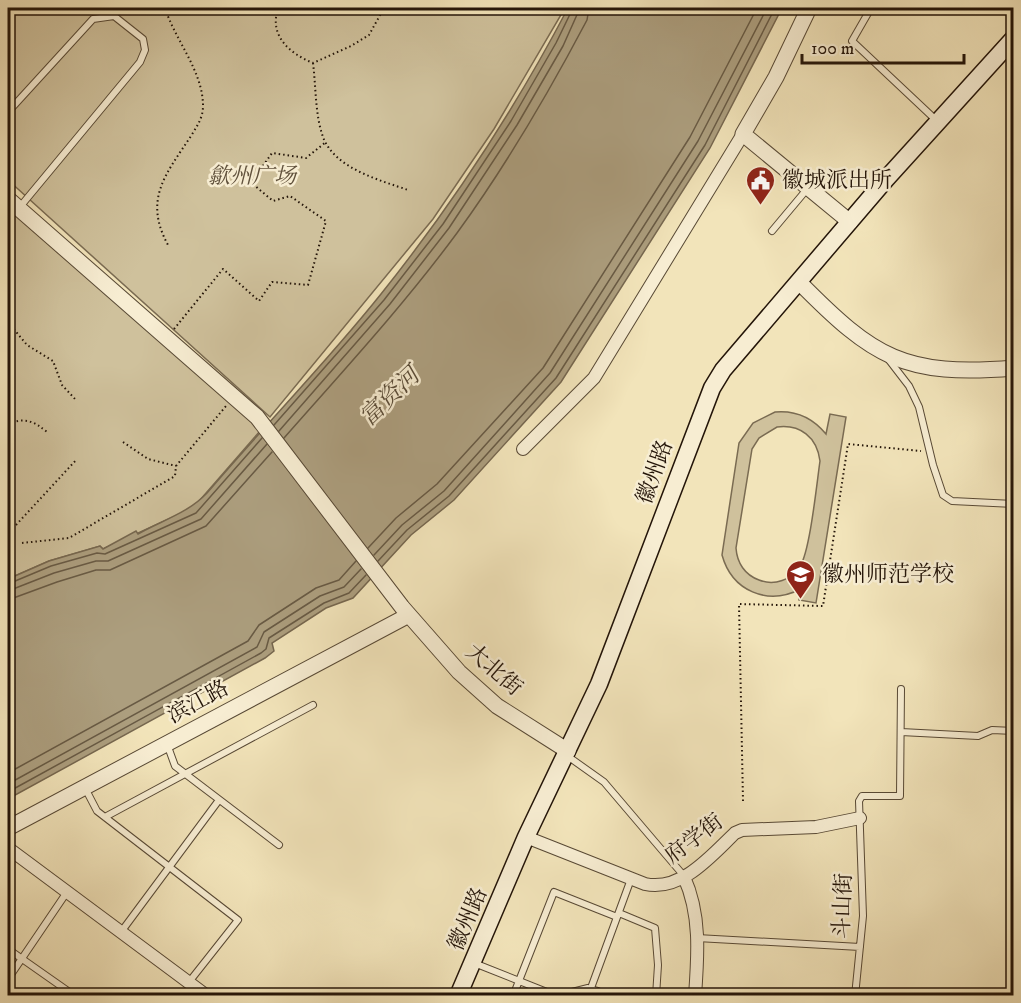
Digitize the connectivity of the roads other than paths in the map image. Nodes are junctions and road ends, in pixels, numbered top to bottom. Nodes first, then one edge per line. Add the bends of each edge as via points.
1 (809, 8) edge
2 (871, 8) edge
3 (1014, 38) edge
4 (8, 112) edge
5 (938, 122) junction
6 (743, 134) junction
7 (808, 188) junction
8 (13, 204) edge
9 (850, 222) junction
10 (772, 231) dead end
11 (799, 282) junction
12 (885, 354) junction
13 (1014, 368) edge
14 (523, 449) dead end
15 (1014, 504) edge
16 (406, 611) junction
17 (901, 689) dead end
18 (313, 705) dead end
19 (1014, 731) edge
20 (901, 732) junction
21 (167, 744) junction
22 (567, 753) junction
23 (185, 774) junction
24 (85, 788) junction
25 (219, 800) junction
26 (105, 817) junction
27 (860, 818) junction
28 (8, 828) edge
29 (526, 837) junction
30 (279, 845) dead end
31 (8, 848) edge
32 (169, 867) junction
33 (684, 877) junction
34 (632, 879) junction
35 (68, 892) junction
36 (618, 915) junction
37 (121, 932) junction
38 (697, 938) junction
39 (860, 947) junction
40 (8, 949) edge
41 (21, 959) junction
42 (474, 963) junction
43 (8, 979) edge
44 (519, 981) junction
45 (591, 988) junction
46 (196, 991) edge
47 (75, 996) edge
48 (458, 996) edge
49 (513, 996) edge
50 (557, 996) edge
51 (571, 996) edge
52 (600, 996) edge
53 (656, 996) edge
54 (695, 996) edge
55 (855, 996) edge

1 - 6 street
2 - 5 lane via 852,41
3 - 5 main road, 徽州路
4 - 8 lane via 93,19 114,16 143,39 145,50 140,62
5 - 9 main road, 徽州路
6 - 7 street
6 - 14 street via 594,378
7 - 9 street
7 - 10 lane
8 - 16 street, 大北街 via 257,417
9 - 11 main road, 徽州路
11 - 12 street via 833,315
11 - 22 main road, 徽州路 via 723,370 706,398 599,684
12 - 13 street via 940,369
12 - 15 lane via 915,396 943,495 952,501
16 - 21 street, 滨江路
16 - 22 street, 大北街 via 473,687
17 - 20 lane
18 - 23 lane
19 - 20 lane via 992,730 978,736
20 - 27 lane via 900,796 862,796
21 - 23 lane via 175,766
21 - 24 street, 滨江路
22 - 29 main road, 徽州路
22 - 33 lane via 604,782
23 - 25 lane
23 - 26 lane
24 - 26 lane via 97,811
24 - 28 street, 滨江路
25 - 30 lane
25 - 32 lane
26 - 32 lane
27 - 33 street, 府学街 via 816,827 742,830
27 - 39 lane, 斗山街
29 - 34 street, 府学街
29 - 42 main road, 徽州路
31 - 35 street
32 - 37 lane
32 - 46 lane via 238,920
33 - 34 street, 府学街 via 657,885
33 - 38 street via 695,907
34 - 36 lane
35 - 37 street
35 - 41 lane
36 - 44 lane via 554,892
36 - 45 lane
36 - 53 lane via 655,928
37 - 46 street
38 - 39 lane
38 - 54 street
39 - 55 lane, 斗山街
40 - 41 lane
41 - 43 lane
41 - 47 lane
42 - 44 lane
42 - 48 main road, 徽州路
44 - 49 lane
44 - 50 lane
45 - 51 lane via 572,992
45 - 52 lane

